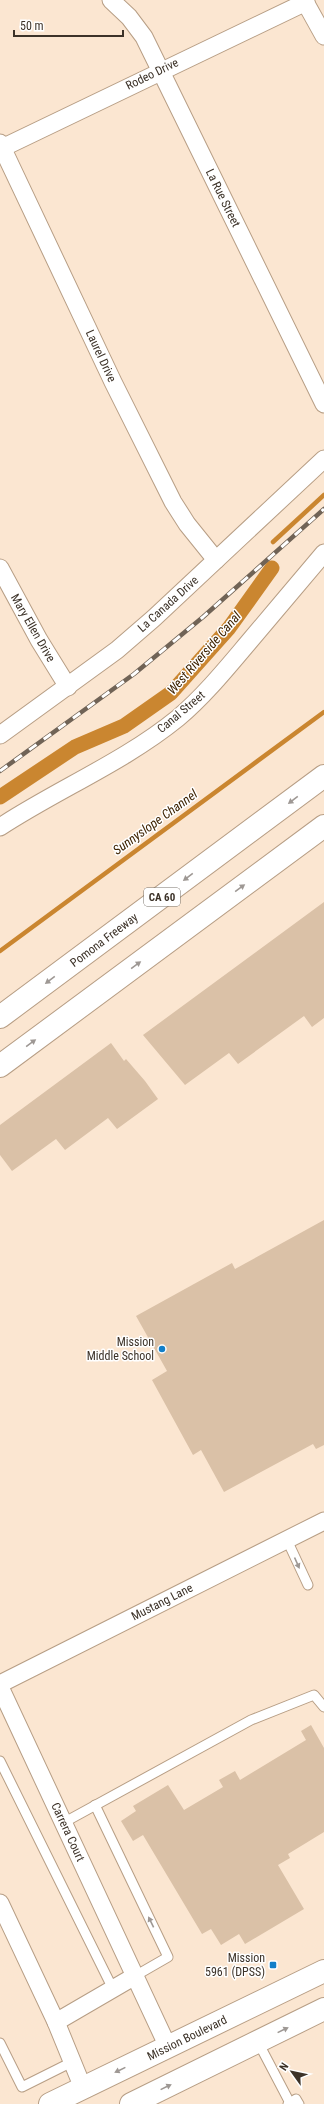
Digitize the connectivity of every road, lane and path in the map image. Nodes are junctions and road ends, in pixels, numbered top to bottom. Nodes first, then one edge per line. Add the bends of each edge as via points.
1 (111, 0) edge
2 (305, 1) edge
3 (324, 36) edge
4 (161, 70) junction
5 (1, 146) edge
6 (324, 404) edge
7 (324, 459) edge
8 (324, 553) edge
9 (216, 560) junction
10 (0, 568) edge
11 (68, 687) junction
12 (0, 735) edge
13 (324, 776) edge
14 (324, 826) edge
15 (0, 827) edge
16 (0, 1017) edge
17 (0, 1066) edge
18 (324, 1521) edge
19 (287, 1540) junction
20 (308, 1585) dead end
21 (0, 1686) edge
22 (324, 1707) edge
23 (0, 1761) edge
24 (95, 1805) junction
25 (63, 1823) junction
26 (0, 1903) edge
27 (324, 1971) edge
28 (135, 1976) junction
29 (113, 1989) junction
30 (324, 2009) edge
31 (56, 2022) junction
32 (258, 2042) junction
33 (0, 2043) edge
34 (168, 2047) junction
35 (72, 2062) junction
36 (83, 2088) junction
37 (142, 2102) edge
38 (50, 2104) edge
39 (292, 2104) edge

1 - 4 street, La Rue Street via 129,17 144,37
2 - 3 street
2 - 4 street, Rodeo Drive
4 - 5 street, Rodeo Drive
4 - 6 street, La Rue Street
5 - 9 street, Laurel Drive via 173,502
7 - 9 street, La Canada Drive
8 - 15 street, Canal Street via 205,692 178,718 135,748 31,806
9 - 11 street, La Canada Drive via 138,632
10 - 11 street, Mary Ellen Drive
11 - 12 street, La Canada Drive
13 -> 16 main road, Pomona Freeway / CA 60
17 -> 14 main road
18 - 19 street, Mustang Lane
19 -> 20 lane
19 - 21 street, Mustang Lane
21 - 25 street, Carrera Court
22 - 24 lane via 314,1695 251,1720
23 - 29 lane
24 - 25 lane
28 -> 24 lane via 168,1957
25 - 28 street, Carrera Court
26 - 31 street
27 - 34 main road, Mission Boulevard
28 - 29 street
28 - 34 street, Carrera Court
29 - 31 street
32 -> 30 main road
31 - 35 street
37 -> 32 main road
32 - 39 lane
33 - 35 lane via 22,2088
34 -> 36 main road, Mission Boulevard
35 - 36 street
36 - 38 main road, Mission Boulevard

